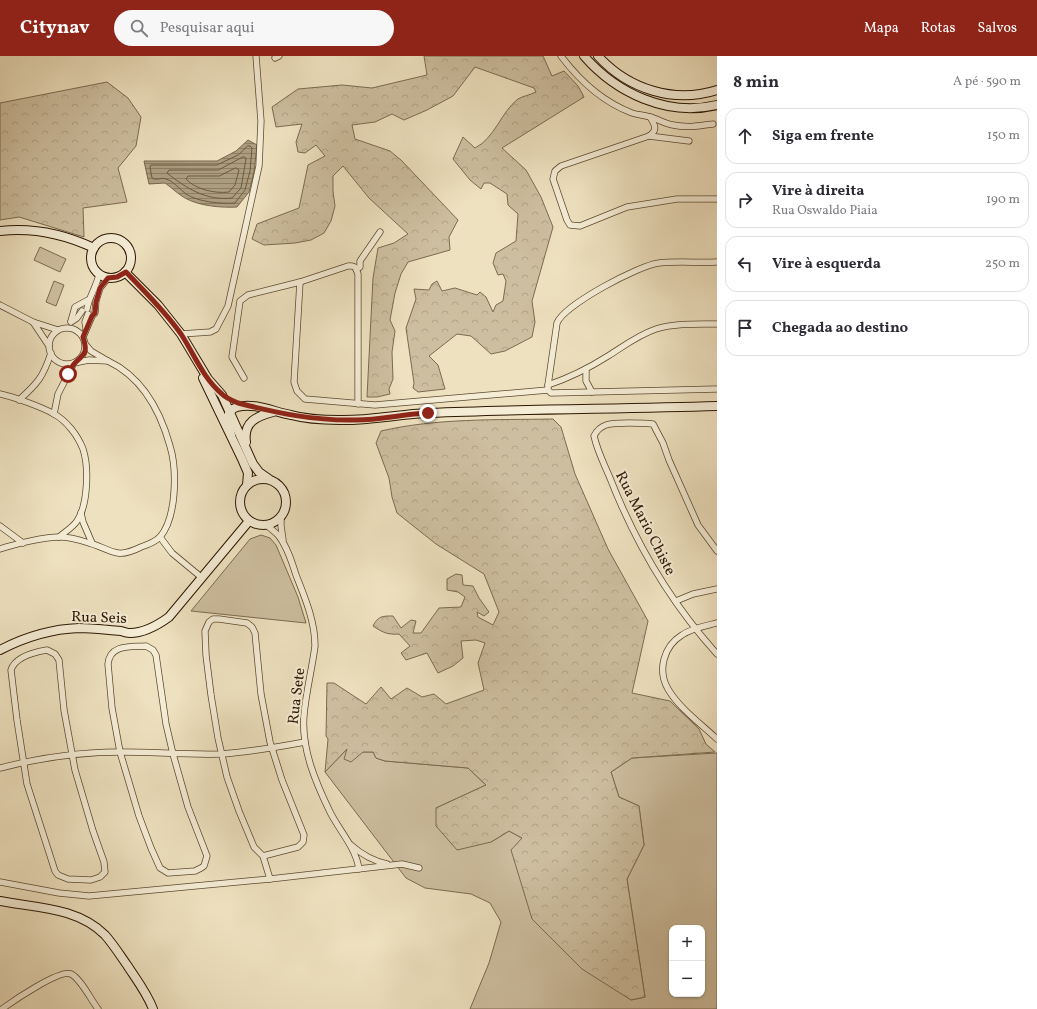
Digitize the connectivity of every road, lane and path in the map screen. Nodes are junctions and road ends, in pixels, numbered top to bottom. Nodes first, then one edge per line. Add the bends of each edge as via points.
1 (256, 56) edge
2 (561, 56) edge
3 (584, 56) edge
4 (598, 56) edge
5 (715, 91) edge
6 (717, 105) edge
7 (706, 107) junction
8 (650, 117) junction
9 (713, 124) dead end
10 (649, 136) junction
11 (689, 141) dead end
12 (717, 199) edge
13 (0, 231) edge
14 (380, 232) dead end
15 (94, 248) junction
16 (717, 262) edge
17 (355, 267) junction
18 (126, 272) junction
19 (99, 274) junction
20 (108, 278) junction
21 (300, 282) junction
22 (88, 300) junction
23 (96, 302) junction
24 (0, 305) edge
25 (87, 312) junction
26 (72, 321) junction
27 (33, 322) junction
28 (717, 324) edge
29 (68, 328) junction
30 (86, 328) junction
31 (58, 330) junction
32 (181, 334) junction
33 (83, 337) junction
34 (86, 345) junction
35 (50, 350) junction
36 (194, 356) junction
37 (108, 361) junction
38 (74, 363) junction
39 (586, 369) junction
40 (244, 378) dead end
41 (548, 388) junction
42 (717, 390) edge
43 (592, 392) junction
44 (0, 394) edge
45 (222, 395) junction
46 (19, 400) junction
47 (358, 404) junction
48 (248, 405) junction
49 (717, 406) edge
50 (230, 411) junction
51 (276, 412) junction
52 (54, 414) junction
53 (231, 435) junction
54 (248, 450) junction
55 (269, 480) junction
56 (247, 485) junction
57 (81, 512) junction
58 (281, 516) junction
59 (249, 521) junction
60 (0, 526) edge
61 (266, 526) junction
62 (59, 537) junction
63 (160, 537) junction
64 (23, 543) junction
65 (92, 543) junction
66 (284, 544) junction
67 (0, 549) edge
68 (717, 551) edge
69 (201, 577) junction
70 (717, 589) edge
71 (676, 601) junction
72 (717, 623) edge
73 (696, 628) junction
74 (0, 650) edge
75 (717, 654) edge
76 (717, 739) edge
77 (305, 742) junction
78 (272, 748) junction
79 (120, 752) junction
80 (172, 754) junction
81 (222, 754) junction
82 (72, 755) junction
83 (23, 762) junction
84 (0, 768) edge
85 (347, 842) junction
86 (263, 856) junction
87 (393, 865) junction
88 (419, 868) dead end
89 (358, 869) junction
90 (270, 879) junction
91 (0, 882) edge
92 (0, 901) edge
93 (2, 1009) edge
94 (98, 1009) edge
95 (153, 1009) edge

1 - 32 street via 261,121 259,166 228,306 216,329 210,332
2 - 8 street via 574,72 599,94 633,114
3 - 7 street via 611,81 643,99 674,107
4 - 5 street via 622,77 654,91 671,95
5 - 7 street via 716,100
6 - 7 street
8 - 9 street via 672,125 689,127
8 - 10 street via 655,128
10 - 11 street
10 - 12 street via 561,166 555,171 553,179 570,225 580,226 627,207 677,199
13 - 15 street via 49,232
14 - 17 street via 360,261 354,261
15 - 18 street via 104,240 119,240 124,243 130,256
15 - 19 street via 92,263
16 - 41 street via 658,263 641,268 565,312 559,318
17 - 21 street
17 - 47 street via 358,274
18 - 20 street
18 - 32 street via 158,305
19 - 20 street
19 - 22 street
20 - 23 street via 100,288
21 - 40 street via 248,295 240,301 232,357
21 - 47 street via 294,382 297,391 304,399
22 - 25 street
22 - 26 street via 75,307
23 - 25 street
23 - 30 street via 95,313
24 - 27 street
25 - 26 street
25 - 30 street
26 - 29 street
27 - 31 street
27 - 35 street
28 - 39 street via 664,327 655,330 635,338
29 - 31 street
29 - 33 street via 76,330
30 - 33 street
31 - 35 street via 50,340
32 - 36 street
33 - 34 street
34 - 37 street
34 - 38 street via 83,356
35 - 38 street via 58,361
35 - 46 street via 43,373 36,385
36 - 45 street
36 - 53 street
37 - 38 street via 89,360
37 - 63 street via 130,374 146,392 165,427 173,454 172,510
38 - 52 street via 58,394
39 - 41 street
39 - 43 street via 586,380
41 - 43 street via 551,393
41 - 47 street via 375,405
42 - 43 street
44 - 46 street
45 - 48 street
45 - 50 street
46 - 52 street
48 - 50 street
48 - 51 street
49 - 51 street via 428,413 355,420 307,418
50 - 53 street via 228,425
50 - 54 street
51 - 54 street via 258,417 250,424 245,436
52 - 57 street via 74,432 83,450 86,483
53 - 56 street via 248,473
54 - 55 street via 258,472
55 - 56 street via 255,480
55 - 58 street via 280,487 285,495 286,504
56 - 59 street via 239,501 242,514
57 - 62 street via 77,522
57 - 65 street via 82,522
58 - 61 street
58 - 66 street, Rua Sete
59 - 61 street
59 - 69 street, Rua Seis
60 - 64 street
61 - 66 street, Rua Sete via 276,533
62 - 64 street
62 - 65 street
63 - 65 street via 135,550 118,553
63 - 69 street via 172,553
64 - 67 street
66 - 77 street, Rua Sete via 305,597 315,637 304,717
68 - 71 street, Rua Mario Chiste via 698,525 653,424 607,424 598,429 594,436 596,445 615,493 656,574
69 - 74 street, Rua Seis via 169,617 151,627 129,633 92,628 53,631 27,638
70 - 71 street
71 - 73 street, Rua Mario Chiste
72 - 73 street
73 - 75 street, Rua Mario Chiste
73 - 76 street via 682,635 668,648 662,668 668,688 683,707
77 - 78 street
77 - 85 street, Rua Sete via 323,797
78 - 81 street
78 - 81 street via 261,694 255,633 247,623 216,619 209,622 205,631 211,695
78 - 86 street via 304,838 298,848
79 - 80 street
79 - 80 street via 112,708 109,657 117,649 146,646 156,655
79 - 80 street via 139,816 160,868 168,873 199,870 207,859 206,852 188,807
79 - 82 street
80 - 81 street
81 - 86 street via 239,811 254,847
82 - 83 street
82 - 83 street via 59,660 47,650 17,661 11,670
82 - 83 street via 86,811 105,865 103,874 95,879 68,879 55,871 32,802
83 - 84 street
85 - 87 street via 368,857
85 - 89 street, Rua Sete via 356,857
86 - 90 street
87 - 88 street via 402,864
87 - 89 street
89 - 90 street
90 - 91 street via 90,896
92 - 95 street via 65,912 93,925 116,949
93 - 94 street via 31,990 68,973 77,979

